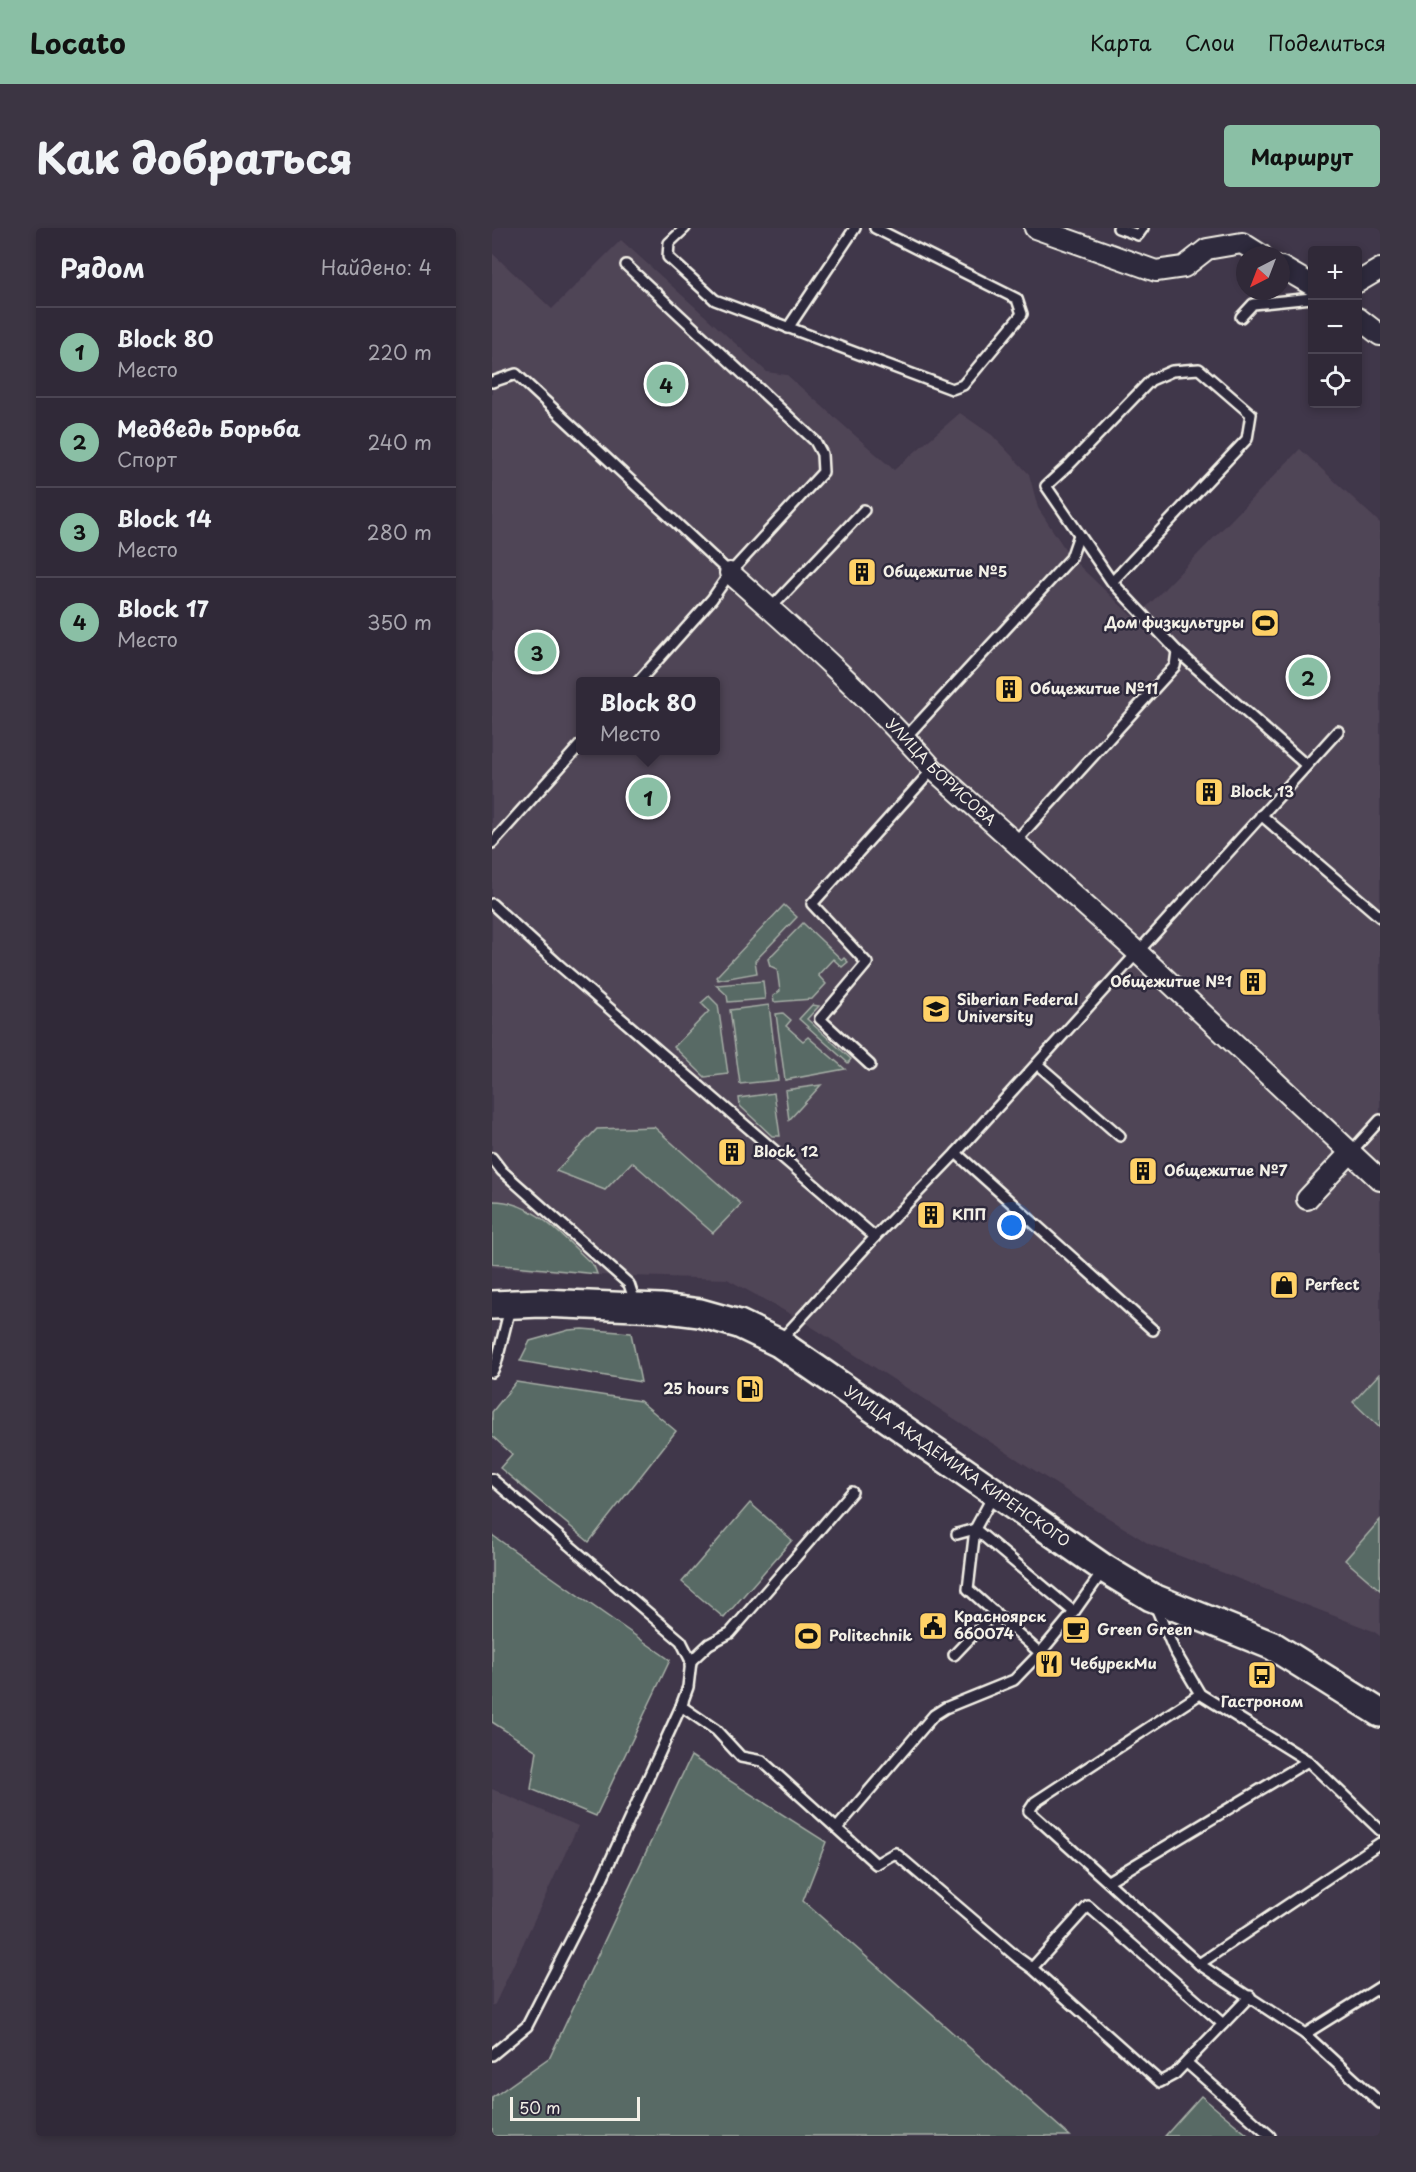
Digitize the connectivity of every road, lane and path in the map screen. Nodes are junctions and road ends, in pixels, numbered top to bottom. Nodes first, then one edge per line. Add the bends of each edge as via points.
1 (685, 228) edge
2 (855, 228) edge
3 (874, 228) edge
4 (1035, 228) edge
5 (1118, 228) edge
6 (1143, 228) edge
7 (1247, 246) edge
8 (626, 265) dead end
9 (1380, 270) edge
10 (1290, 272) edge
11 (1362, 280) edge
12 (1308, 283) edge
13 (1308, 298) edge
14 (1241, 317) dead end
15 (1362, 321) edge
16 (788, 328) junction
17 (1380, 335) edge
18 (492, 382) edge
19 (864, 510) dead end
20 (1079, 535) junction
21 (730, 573) junction
22 (1112, 582) junction
23 (770, 609) junction
24 (1177, 651) junction
25 (642, 677) edge
26 (1338, 731) dead end
27 (905, 738) junction
28 (576, 749) edge
29 (1306, 765) junction
30 (933, 770) junction
31 (1261, 815) junction
32 (1015, 842) junction
33 (492, 843) edge
34 (492, 904) edge
35 (1380, 917) edge
36 (1137, 952) junction
37 (1037, 1064) junction
38 (870, 1065) dead end
39 (1380, 1120) edge
40 (1120, 1136) dead end
41 (1351, 1152) junction
42 (956, 1153) junction
43 (492, 1158) edge
44 (1380, 1180) edge
45 (1308, 1199) dead end
46 (875, 1237) junction
47 (498, 1303) edge
48 (636, 1307) junction
49 (1153, 1330) dead end
50 (779, 1343) junction
51 (492, 1372) edge
52 (492, 1479) edge
53 (852, 1492) dead end
54 (995, 1492) junction
55 (975, 1529) junction
56 (957, 1534) dead end
57 (1105, 1569) junction
58 (1151, 1597) junction
59 (995, 1612) junction
60 (1074, 1612) junction
61 (1040, 1653) junction
62 (954, 1655) dead end
63 (691, 1661) junction
64 (1200, 1694) junction
65 (681, 1706) junction
66 (1380, 1713) edge
67 (1308, 1761) junction
68 (837, 1828) junction
69 (1380, 1830) edge
70 (1380, 1843) edge
71 (1108, 1881) junction
72 (1200, 1964) junction
73 (1032, 1968) junction
74 (1380, 1987) edge
75 (1250, 1996) junction
76 (1223, 2024) junction
77 (1305, 2034) junction
78 (492, 2055) edge
79 (1187, 2063) junction
80 (1380, 2103) edge
81 (1270, 2136) edge

1 - 16 lane via 669,243 668,257 715,300
2 - 16 lane
3 - 16 lane via 1017,300 1022,315 963,385 952,389
4 - 7 street via 1156,271 1184,267 1207,249 1242,243
5 - 6 lane via 1138,235
8 - 21 lane via 815,441 822,454 823,472
9 - 11 street
10 - 12 street
13 - 14 lane via 1253,304
15 - 17 street
18 - 21 lane via 516,374
19 - 23 lane
20 - 22 lane
20 - 22 lane via 1046,486 1151,380 1172,371 1199,369 1251,414 1247,439
20 - 27 lane via 1071,558
21 - 23 street, УЛИЦА БОРИСОВА
21 - 25 lane via 712,599
22 - 24 lane
23 - 27 street, УЛИЦА БОРИСОВА
24 - 29 lane
24 - 32 lane via 1175,666
26 - 29 lane
27 - 30 street, УЛИЦА БОРИСОВА
28 - 33 lane
29 - 31 lane
30 - 32 street, УЛИЦА БОРИСОВА
30 - 38 lane via 812,904 867,963 820,1019
31 - 35 lane
31 - 36 lane
32 - 36 street, УЛИЦА БОРИСОВА
34 - 46 lane
36 - 37 lane
36 - 41 street, УЛИЦА БОРИСОВА
37 - 40 lane
37 - 42 lane
39 - 41 lane
41 - 44 street
41 - 45 street
42 - 46 lane
42 - 49 lane
43 - 48 lane via 628,1284
46 - 50 lane
47 - 48 main road, УЛИЦА АКАДЕМИКА КИРЕНСКОГО
47 - 51 lane via 496,1364
48 - 50 main road, УЛИЦА АКАДЕМИКА КИРЕНСКОГО via 700,1313 739,1324
50 - 54 main road, УЛИЦА АКАДЕМИКА КИРЕНСКОГО
52 - 63 lane via 681,1641
53 - 63 lane via 730,1633 709,1644
54 - 55 lane
54 - 57 main road, УЛИЦА АКАДЕМИКА КИРЕНСКОГО
55 - 56 lane
55 - 59 lane via 968,1588
55 - 60 lane
57 - 58 main road, УЛИЦА АКАДЕМИКА КИРЕНСКОГО
57 - 60 lane
58 - 64 lane via 1174,1650
58 - 66 main road, УЛИЦА АКАДЕМИКА КИРЕНСКОГО via 1273,1646
59 - 61 lane
59 - 62 lane
60 - 61 lane
61 - 68 lane via 1014,1680 934,1715
63 - 65 lane
64 - 67 lane
64 - 71 lane via 1035,1802 1029,1811
65 - 68 lane via 716,1730 741,1757 762,1761
65 - 78 lane via 601,1881 527,2026
67 - 69 lane
67 - 71 lane
68 - 73 lane via 876,1864 895,1853
70 - 72 lane
71 - 72 lane
72 - 75 lane
73 - 76 lane via 1088,1906
73 - 79 lane via 1160,2082
74 - 77 lane
75 - 76 lane
75 - 77 lane
76 - 79 lane
77 - 80 lane
79 - 81 lane

